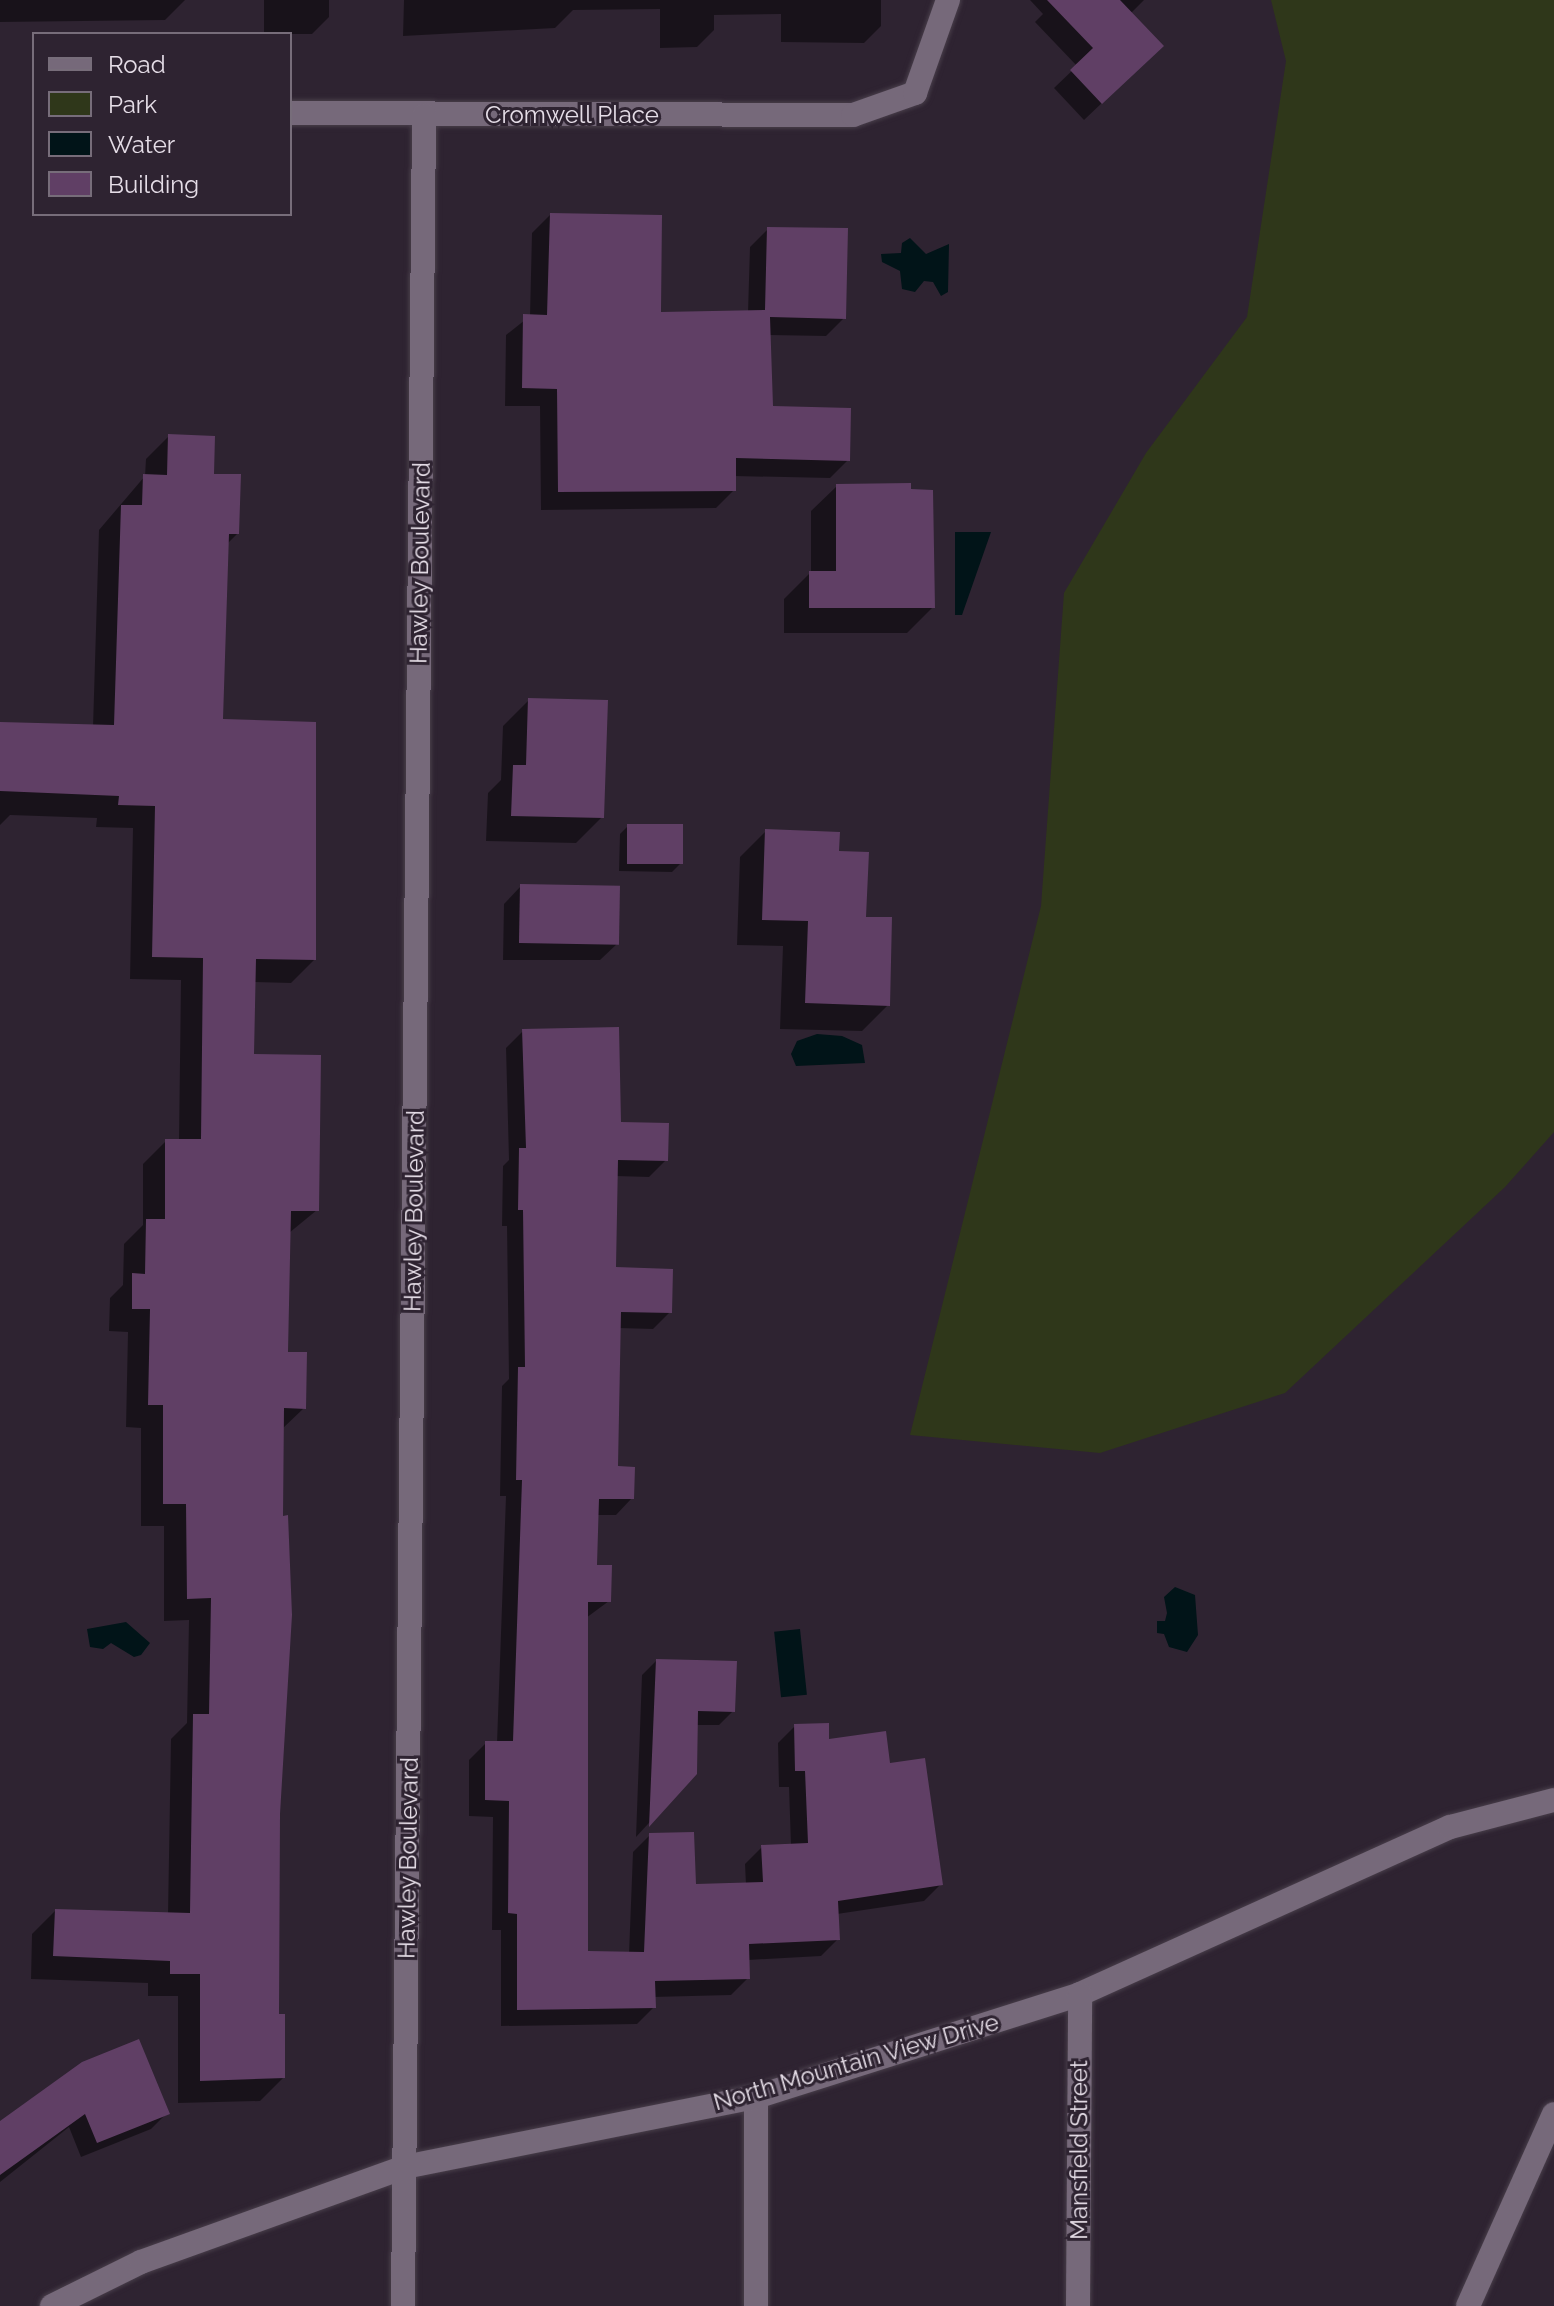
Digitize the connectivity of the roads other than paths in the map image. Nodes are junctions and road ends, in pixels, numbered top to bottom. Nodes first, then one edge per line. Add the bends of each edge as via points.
1 (948, 0) edge
2 (292, 113) edge
3 (424, 115) junction
4 (1554, 1800) edge
5 (1080, 1994) junction
6 (756, 2097) junction
7 (1554, 2114) edge
8 (405, 2167) junction
9 (52, 2306) edge
10 (403, 2306) edge
11 (756, 2306) edge
12 (1078, 2306) edge
13 (1468, 2306) edge

1 - 3 street, Cromwell Place via 915,93 853,115
2 - 3 street, Cromwell Place
3 - 8 street, Hawley Boulevard
4 - 5 street, North Mountain View Drive via 1450,1827
5 - 6 street, North Mountain View Drive
5 - 12 street, Mansfield Street
6 - 8 street, North Mountain View Drive
6 - 11 street
7 - 13 street
8 - 9 street, North Mountain View Drive via 141,2262
8 - 10 street, Hawley Boulevard

